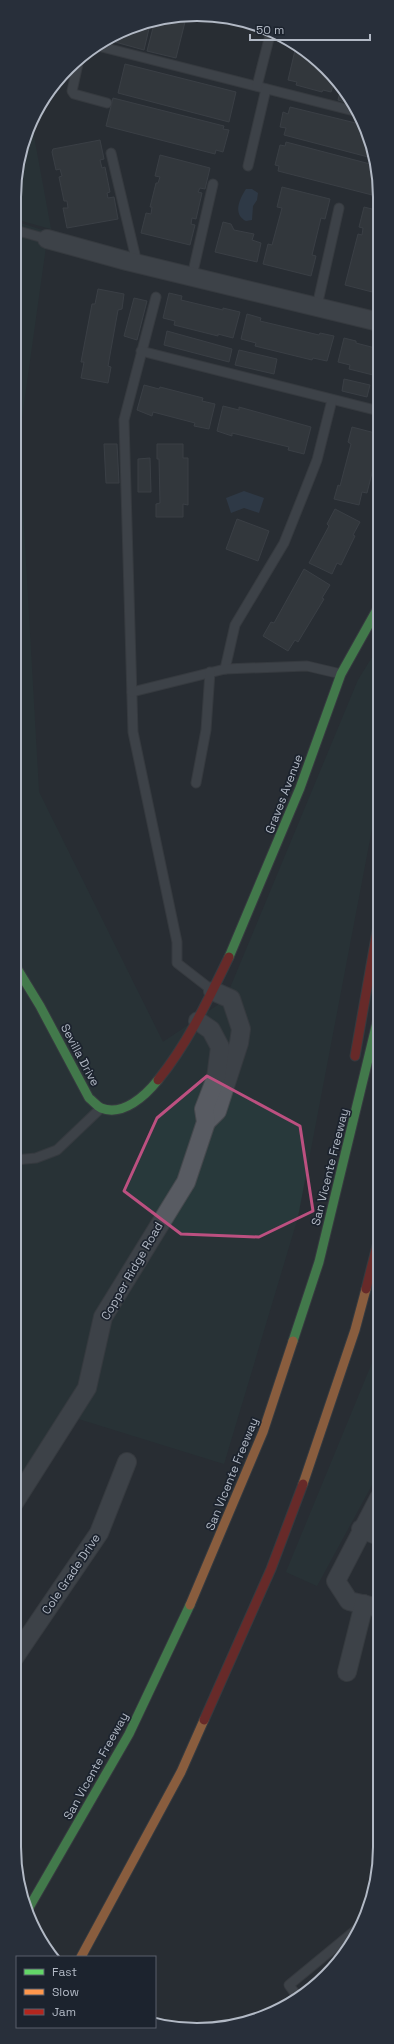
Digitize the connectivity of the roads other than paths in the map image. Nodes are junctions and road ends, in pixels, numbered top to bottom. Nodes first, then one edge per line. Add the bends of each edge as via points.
1 (270, 37) edge
2 (105, 48) edge
3 (77, 69) edge
4 (262, 88) junction
5 (107, 103) dead end
6 (350, 110) edge
7 (111, 153) dead end
8 (248, 166) dead end
9 (213, 184) dead end
10 (339, 208) dead end
11 (21, 231) edge
12 (47, 239) joint
13 (137, 263) junction
14 (192, 276) junction
15 (156, 296) dead end
16 (316, 306) junction
17 (373, 320) edge
18 (141, 351) junction
19 (332, 400) junction
20 (373, 410) edge
21 (373, 617) edge
22 (225, 669) junction
23 (210, 672) junction
24 (341, 674) junction
25 (132, 692) junction
26 (196, 783) dead end
27 (373, 954) edge
28 (21, 975) edge
29 (213, 991) junction
30 (198, 1021) junction
31 (373, 1039) edge
32 (353, 1067) dead end
33 (101, 1108) junction
34 (345, 1114) dead end
35 (206, 1122) junction
36 (21, 1159) edge
37 (373, 1261) edge
38 (319, 1262) junction
39 (127, 1462) dead end
40 (21, 1492) edge
41 (373, 1508) edge
42 (361, 1529) junction
43 (373, 1534) edge
44 (371, 1606) edge
45 (21, 1648) edge
46 (347, 1672) dead end
47 (30, 1905) edge
48 (348, 1936) edge
49 (82, 1956) edge
50 (295, 1993) edge

1 - 4 lane
2 - 4 lane
3 - 5 lane via 72,91 74,94
4 - 6 lane
4 - 8 lane
7 - 13 lane
9 - 14 lane
10 - 16 lane
11 - 12 lane
12 - 13 street
13 - 14 street
14 - 16 street
15 - 18 lane
16 - 17 street
18 - 19 lane
18 - 25 lane via 124,420
19 - 20 lane
19 - 22 lane via 317,460 304,495 284,543 235,625
21 - 24 main road, Graves Avenue
22 - 23 lane
22 - 24 lane via 307,666
23 - 25 lane
23 - 26 lane via 206,730
24 - 29 main road, Graves Avenue via 300,788 232,952
25 - 29 lane via 133,732 177,942 177,963
27 - 32 main road
28 - 33 main road, Sevilla Drive via 89,1098
29 - 30 main road
29 - 35 street, Copper Ridge Road via 231,999 241,1029 228,1082 217,1111
30 - 33 main road via 176,1058 154,1085 132,1104 116,1110
30 - 35 street, Copper Ridge Road via 211,1030 220,1047 216,1078 204,1109
31 - 38 main road, San Vicente Freeway
33 - 36 lane via 57,1150 36,1158
34 - 38 main road
35 - 40 street, Copper Ridge Road via 186,1182 103,1317 87,1388
37 - 49 main road via 355,1330 311,1464 271,1569 180,1772
38 - 47 main road, San Vicente Freeway via 263,1432 183,1622 129,1734
39 - 45 street, Cole Grade Drive via 99,1533
41 - 42 street
42 - 43 street
42 - 44 street via 336,1581 349,1601
44 - 46 street
48 - 50 lane via 289,1985

